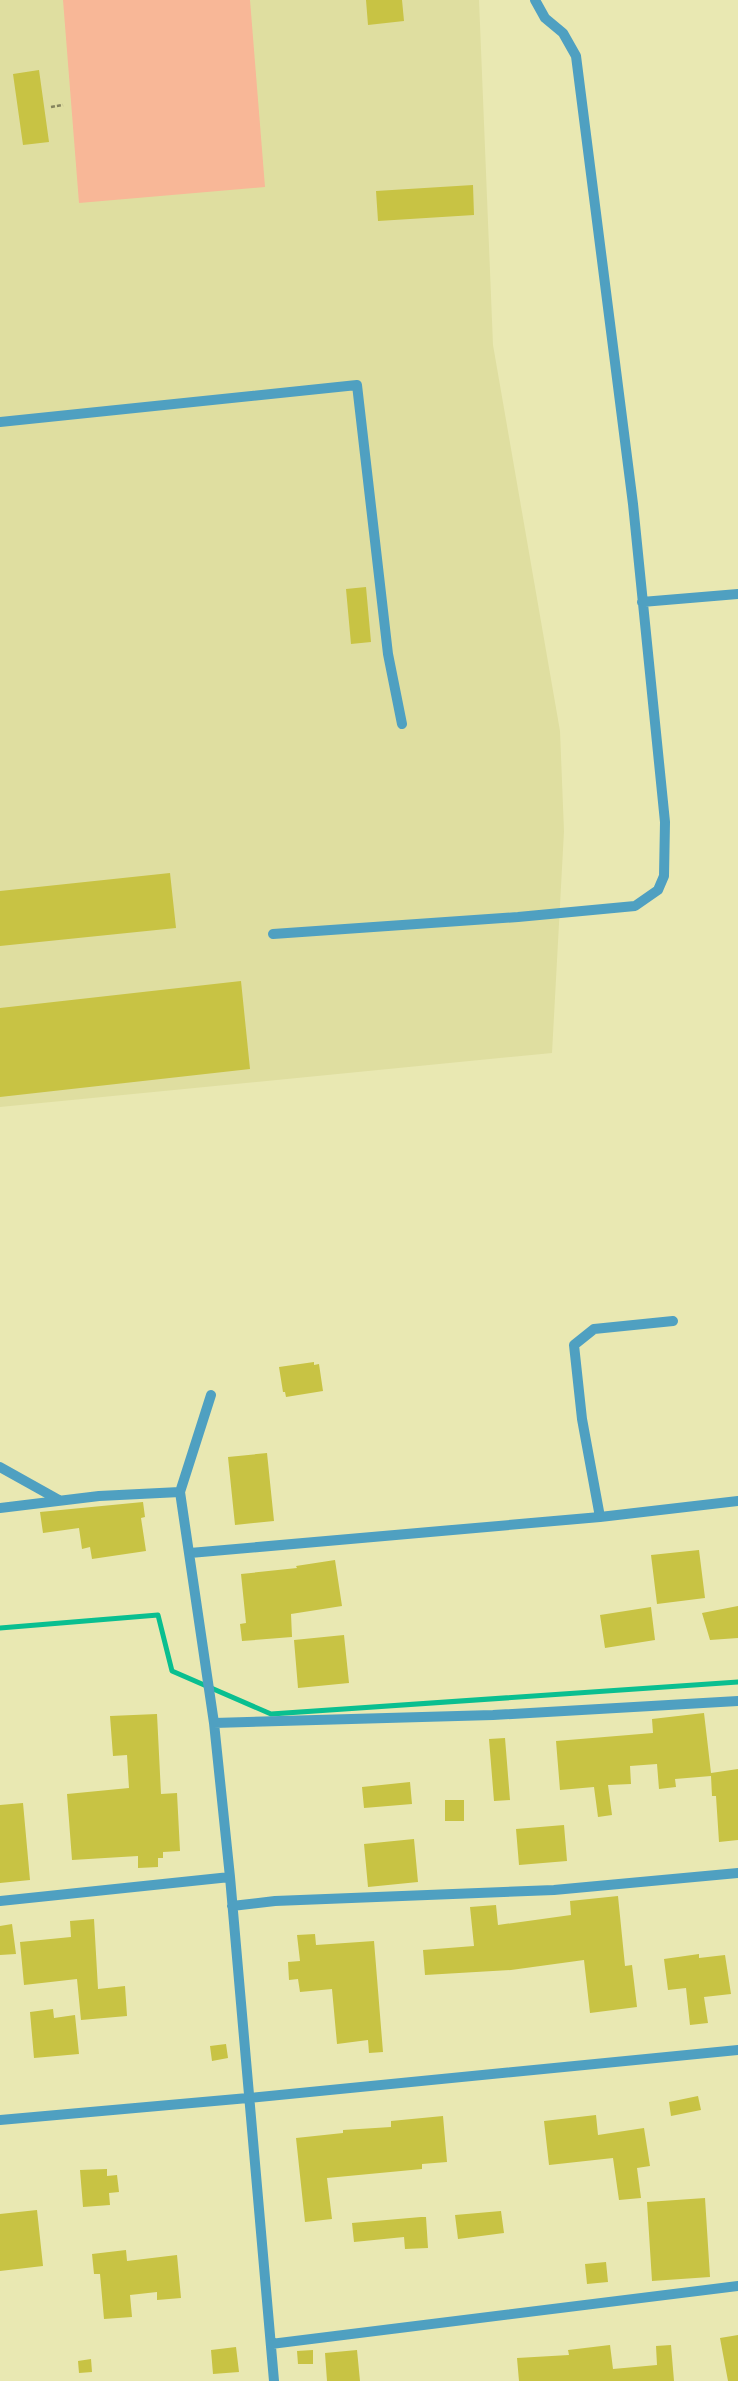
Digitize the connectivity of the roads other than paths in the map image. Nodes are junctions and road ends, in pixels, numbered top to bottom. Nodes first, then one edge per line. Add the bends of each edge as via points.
1 (535, 0) edge
2 (0, 422) edge
3 (738, 594) edge
4 (642, 602) junction
5 (402, 724) dead end
6 (273, 934) dead end
7 (673, 1321) dead end
8 (212, 1395) dead end
9 (0, 1467) edge
10 (180, 1492) junction
11 (59, 1500) junction
12 (738, 1501) edge
13 (0, 1508) edge
14 (600, 1517) junction
15 (190, 1553) junction
16 (738, 1701) edge
17 (214, 1723) junction
18 (738, 1873) edge
19 (230, 1877) junction
20 (0, 1901) edge
21 (232, 1906) junction
22 (738, 2050) edge
23 (248, 2098) junction
24 (0, 2120) edge
25 (738, 2286) edge
26 (271, 2344) junction
27 (274, 2381) edge

1 - 4 street via 545,18 563,33 576,56 632,496
2 - 5 street via 357,385 388,654
3 - 4 street
4 - 6 street via 665,822 664,876 658,890 635,906
7 - 14 street via 594,1329 574,1345 582,1419
8 - 10 street
9 - 11 street
10 - 11 street
10 - 15 street
11 - 13 street
12 - 14 street
14 - 15 street
15 - 17 street
16 - 17 street via 493,1715
17 - 19 street
18 - 21 street via 554,1890 282,1900
19 - 20 street
19 - 21 street
21 - 23 street
22 - 23 street
23 - 24 street
23 - 26 street
25 - 26 street
26 - 27 street

